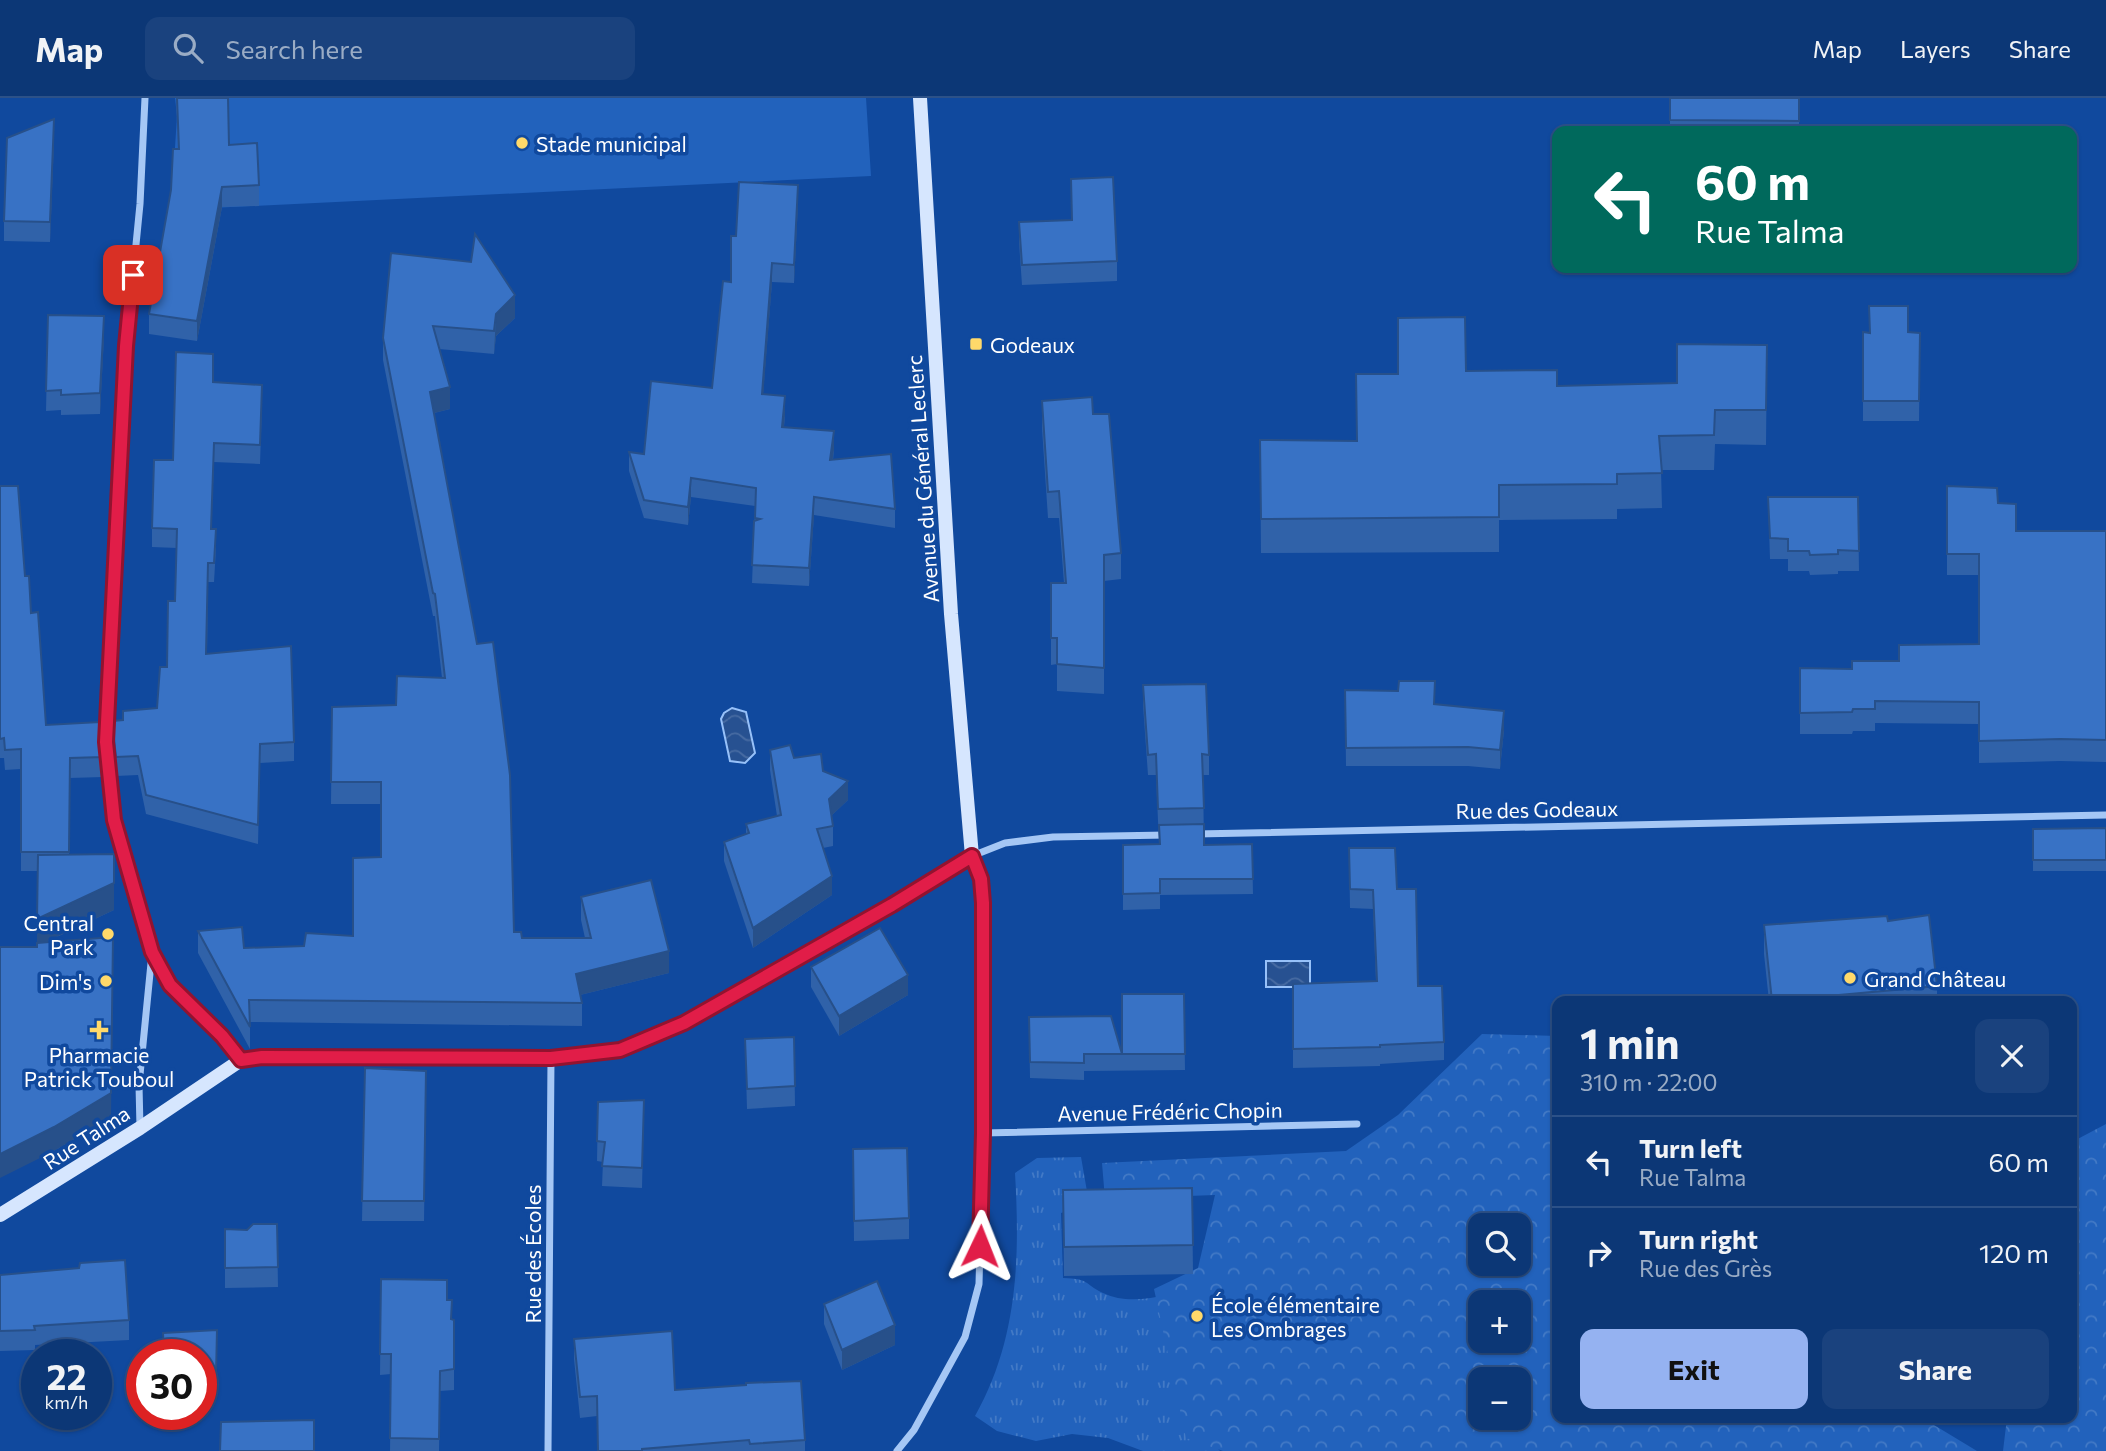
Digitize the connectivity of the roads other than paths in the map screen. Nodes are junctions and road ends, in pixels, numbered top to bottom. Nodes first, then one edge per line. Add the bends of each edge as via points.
1 (145, 98) edge
2 (920, 98) edge
3 (2106, 815) edge
4 (1176, 834) edge
5 (1190, 834) edge
6 (972, 856) junction
7 (152, 952) junction
8 (551, 1058) junction
9 (241, 1060) junction
10 (1357, 1124) dead end
11 (140, 1128) junction
12 (983, 1133) junction
13 (0, 1215) edge
14 (548, 1451) edge
15 (897, 1451) edge

1 - 7 street via 126,346 106,742 114,820
2 - 6 main road, Avenue du Général Leclerc via 951,614
3 - 5 street, Rue des Godeaux
4 - 6 street via 1005,842
6 - 8 main road, Rue Talma via 684,1023 620,1050
6 - 12 street via 981,879 983,903
7 - 9 street via 170,985
7 - 11 street via 139,1085
8 - 9 main road, Rue Talma
8 - 14 street, Rue des Écoles
9 - 11 main road, Rue Talma
10 - 12 street, Avenue Frédéric Chopin
11 - 13 main road, Rue Talma
12 - 15 street via 979,1284 965,1337 914,1430

